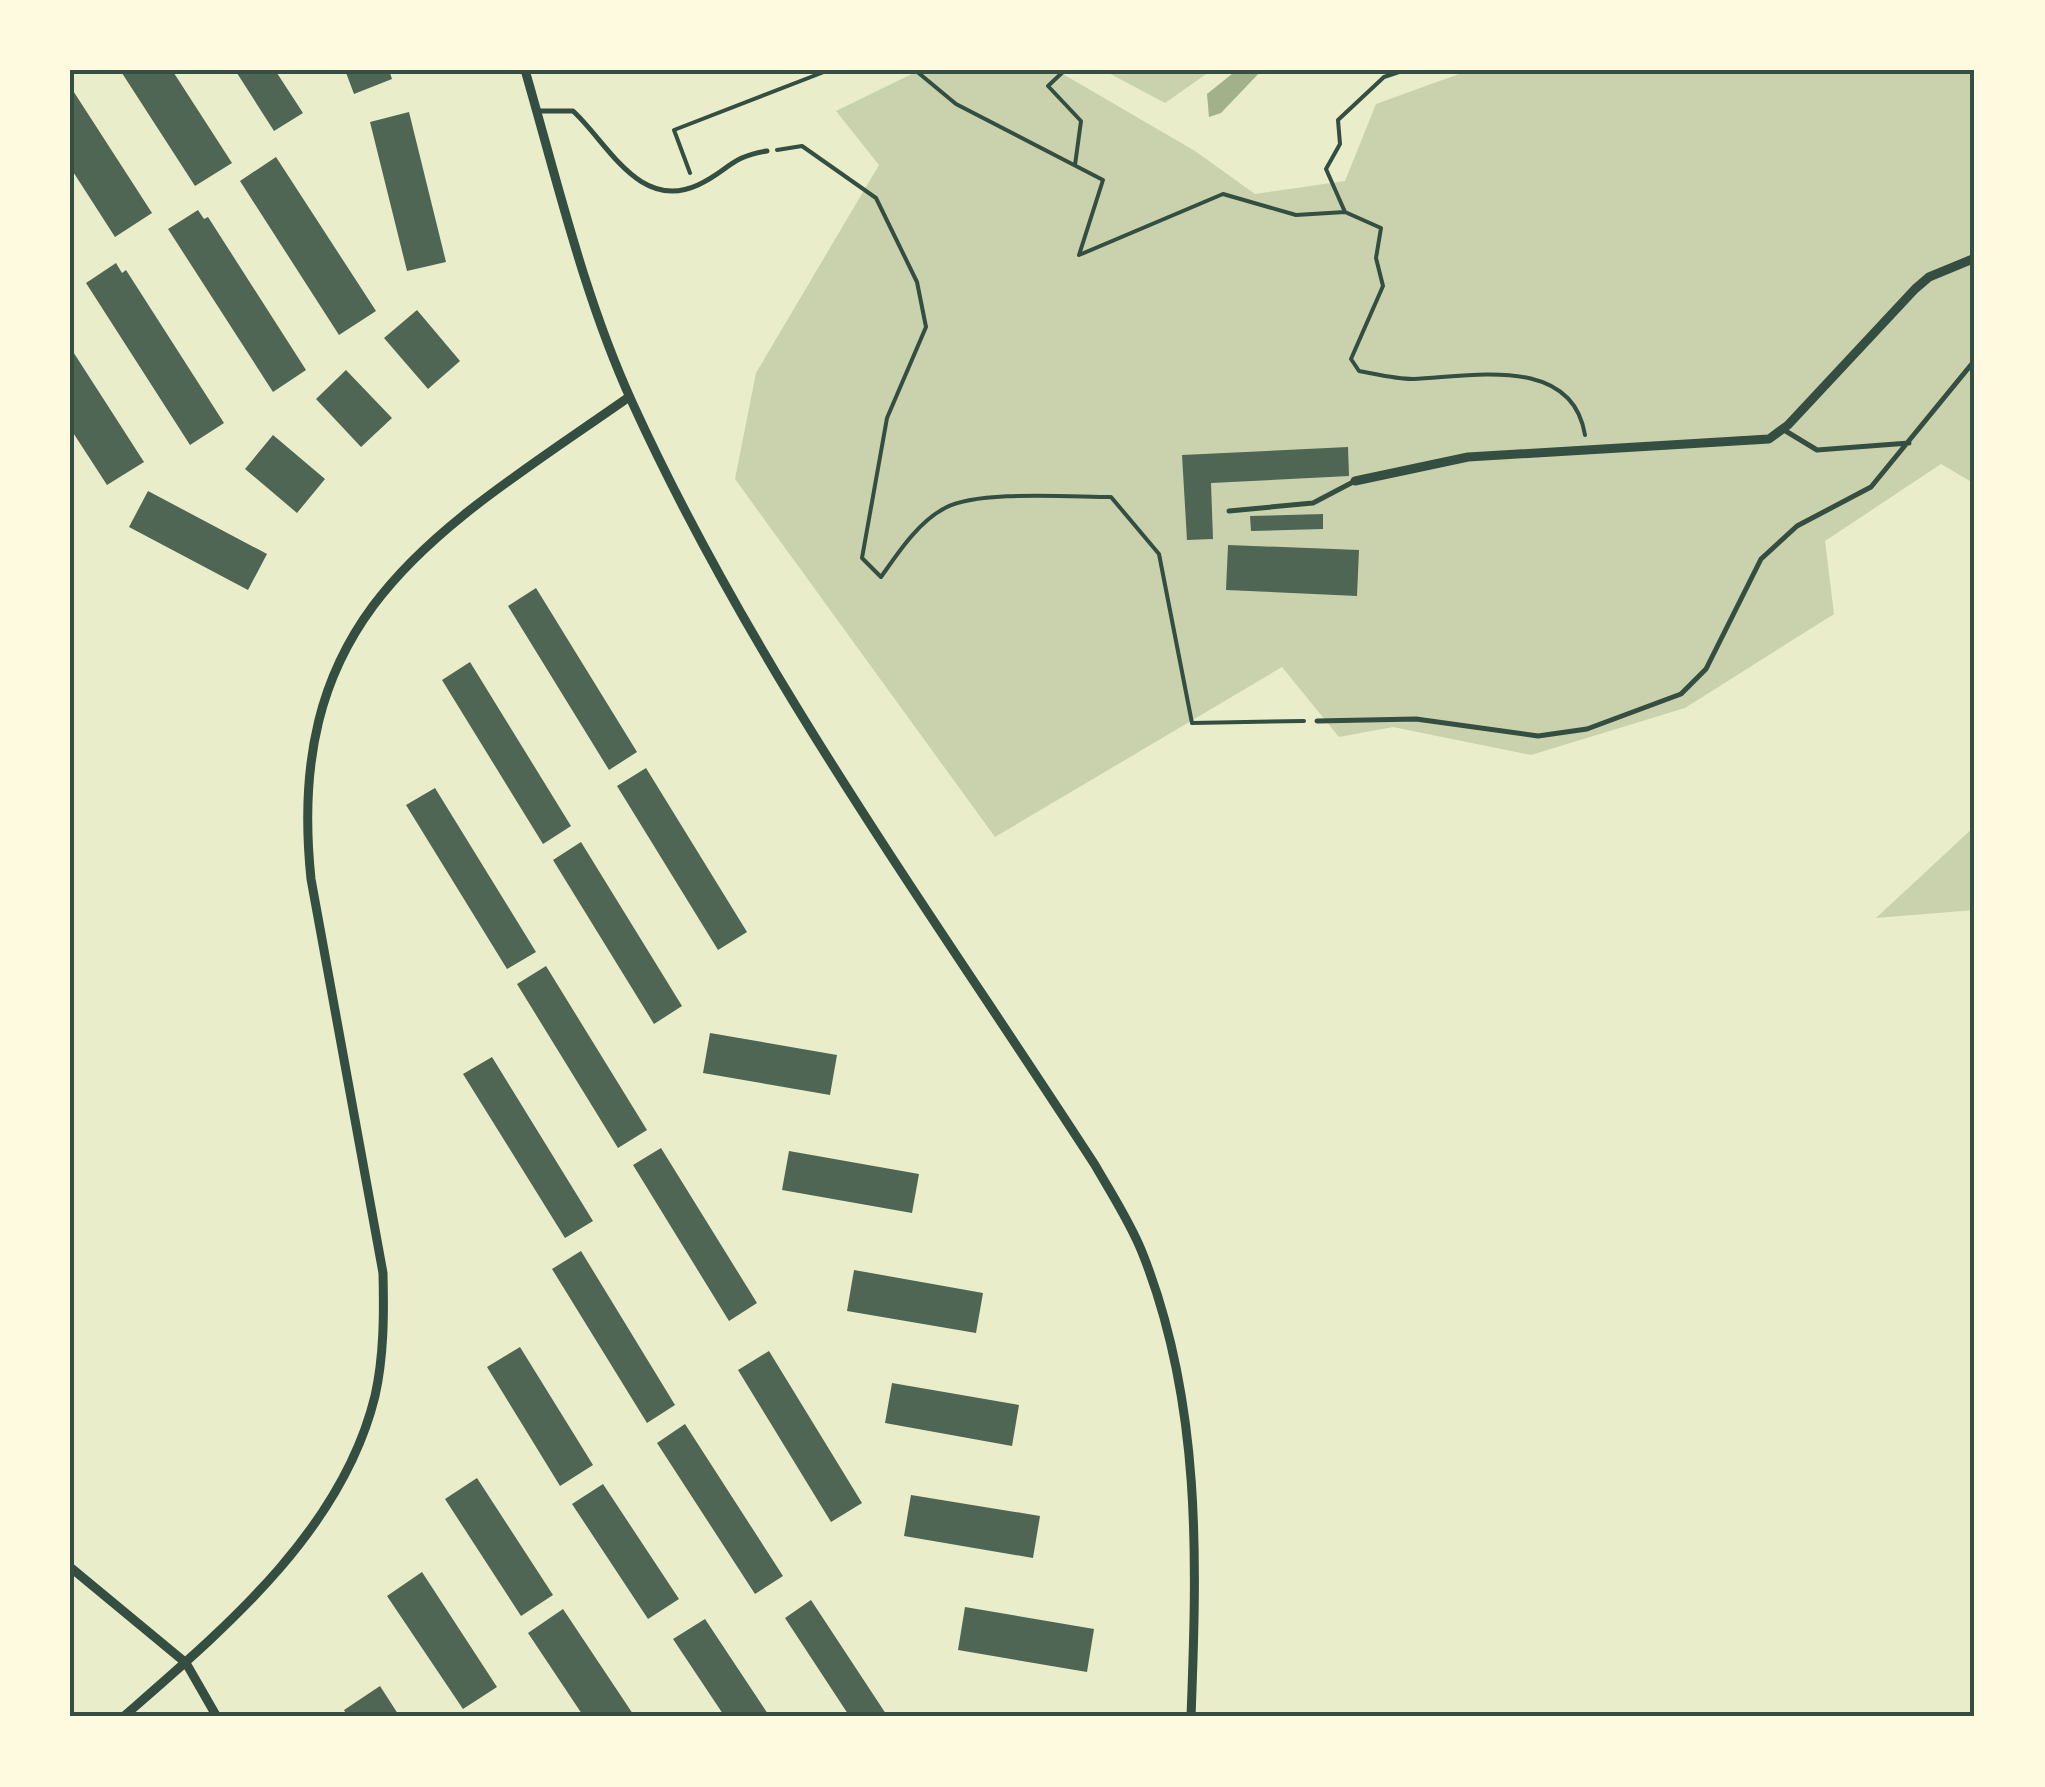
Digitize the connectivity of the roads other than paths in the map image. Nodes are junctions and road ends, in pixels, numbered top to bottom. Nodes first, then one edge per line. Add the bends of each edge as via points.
1 (525, 70) edge
2 (537, 110) junction
3 (767, 151) road end
4 (1975, 258) edge
5 (1975, 360) edge
6 (630, 397) junction
7 (1784, 430) junction
8 (1912, 442) junction
9 (1355, 481) joint
10 (1228, 511) dead end
11 (1317, 721) road end
12 (70, 1567) edge
13 (186, 1663) junction
14 (123, 1717) edge
15 (217, 1717) edge
16 (1191, 1717) edge

1 - 2 street
2 - 3 lane via 574,111 624,170 648,186 695,187 736,157
2 - 6 street
4 - 7 street via 1915,289
5 - 8 lane
6 - 13 street via 420,549 385,586 334,677 307,773 306,824 383,1273 375,1394 356,1452 328,1505 296,1550
6 - 16 street via 750,632 1096,1164 1141,1251 1173,1353 1192,1451 1197,1558
7 - 8 lane via 1817,450
7 - 9 street via 1753,443 1468,458
8 - 11 lane via 1871,488 1796,526 1761,558 1706,669 1681,694 1587,729 1538,736 1416,718
9 - 10 lane via 1313,504
12 - 13 street
13 - 14 street
13 - 15 street

